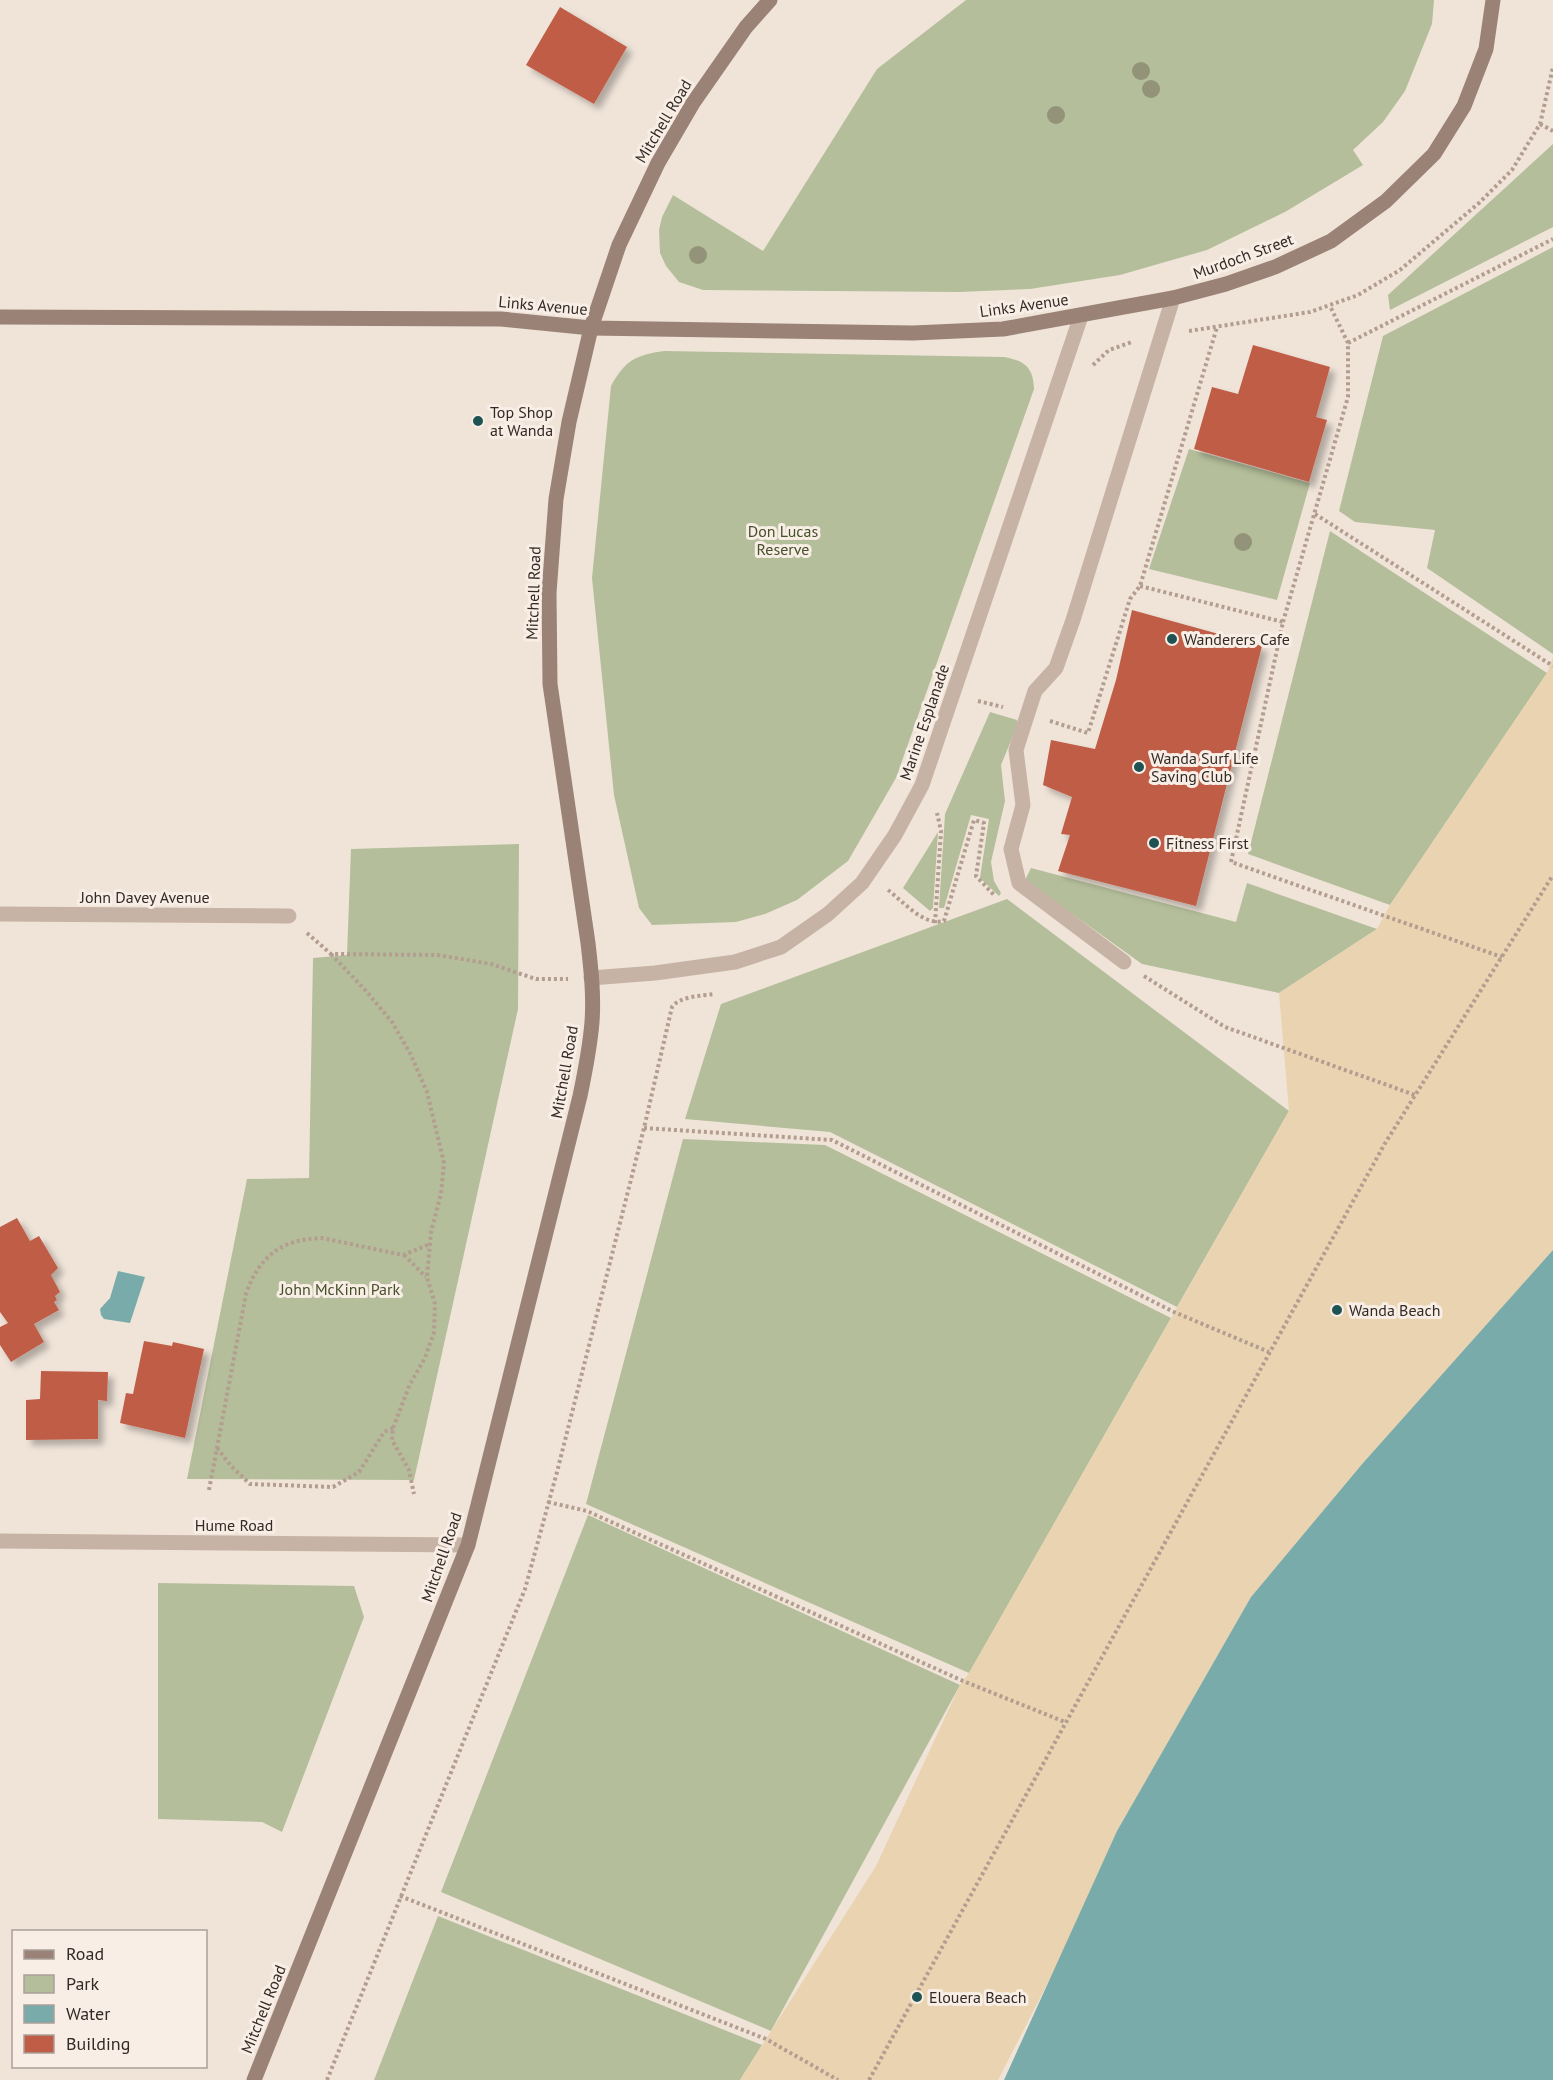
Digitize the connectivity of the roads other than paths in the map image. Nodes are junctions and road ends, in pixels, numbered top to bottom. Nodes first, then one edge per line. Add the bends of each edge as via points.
1 (770, 0) edge
2 (1493, 0) edge
3 (1173, 298) junction
4 (1081, 315) junction
5 (0, 317) edge
6 (591, 328) junction
7 (0, 914) edge
8 (289, 916) road end
9 (1124, 962) road end
10 (591, 978) junction
11 (0, 1540) edge
12 (468, 1545) junction
13 (254, 2080) edge

1 - 6 street, Mitchell Road via 746,27 693,103 658,163 619,245
2 - 3 street, Murdoch Street via 1486,49 1464,106 1434,154 1386,201 1331,241 1275,267
3 - 4 street, Murdoch Street
3 - 9 street via 1063,649 1056,668 1035,691 1016,750 1023,805 1011,849 1019,883
4 - 6 street, Links Avenue via 1003,329 913,333
4 - 10 street, Marine Esplanade via 922,785 895,835 861,883 828,914 781,947 735,962
5 - 6 street, Links Avenue via 501,319
6 - 10 street, Mitchell Road via 556,499 549,593 550,684
7 - 8 street, John Davey Avenue
10 - 12 street, Mitchell Road via 592,1020 580,1096
11 - 12 street, Hume Road
12 - 13 street, Mitchell Road

